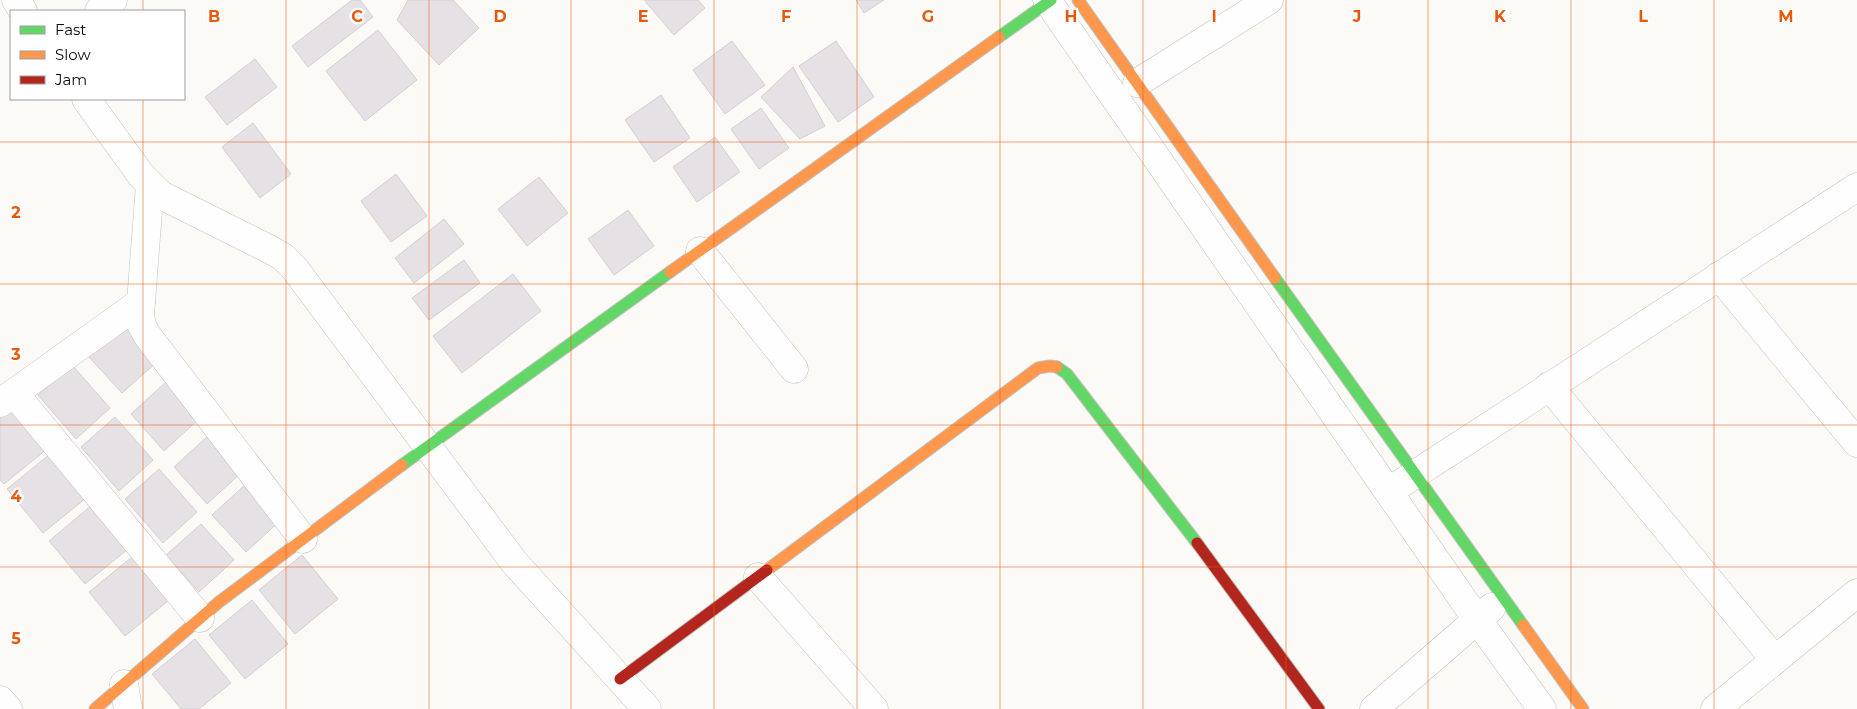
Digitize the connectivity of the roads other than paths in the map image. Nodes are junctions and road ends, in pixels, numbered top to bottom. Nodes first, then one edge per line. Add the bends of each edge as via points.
1 (113, 0) edge
2 (1078, 0) edge
3 (1269, 0) edge
4 (1049, 1) edge
5 (100, 10) edge
6 (1137, 83) junction
7 (87, 100) edge
8 (150, 185) junction
9 (1857, 187) edge
10 (700, 251) junction
11 (1719, 276) junction
12 (141, 302) junction
13 (794, 369) dead end
14 (1550, 386) junction
15 (7, 398) edge
16 (1857, 443) edge
17 (427, 446) junction
18 (1414, 474) junction
19 (1389, 492) junction
20 (303, 539) junction
21 (758, 577) junction
22 (1857, 594) edge
23 (1503, 598) junction
24 (200, 618) junction
25 (1478, 620) junction
26 (1774, 660) junction
27 (620, 679) junction
28 (126, 697) edge
29 (0, 700) edge
30 (8, 709) edge
31 (95, 709) edge
32 (647, 709) edge
33 (874, 709) edge
34 (1319, 709) edge
35 (1374, 709) edge
36 (1542, 709) edge
37 (1583, 709) edge
38 (1715, 709) edge

1 - 5 street
2 - 6 street
3 - 6 street
4 - 10 street
4 - 19 street
6 - 18 street
7 - 8 street
8 - 12 street
8 - 17 street via 173,202 284,257
9 - 11 street
10 - 13 street
10 - 17 street
11 - 14 street
11 - 16 street
12 - 15 street
12 - 20 street via 141,320 147,335
14 - 18 street
14 - 26 street
15 - 24 street
17 - 20 street
17 - 27 street via 522,572
18 - 19 street
18 - 23 street
19 - 25 street
20 - 24 street
21 - 27 street
21 - 33 street
21 - 34 street via 1038,368 1049,364 1067,374 1221,574
22 - 26 street
23 - 25 street
23 - 37 street
24 - 28 street
25 - 35 street
25 - 36 street
26 - 38 street
27 - 32 street
28 - 31 street
29 - 30 street

